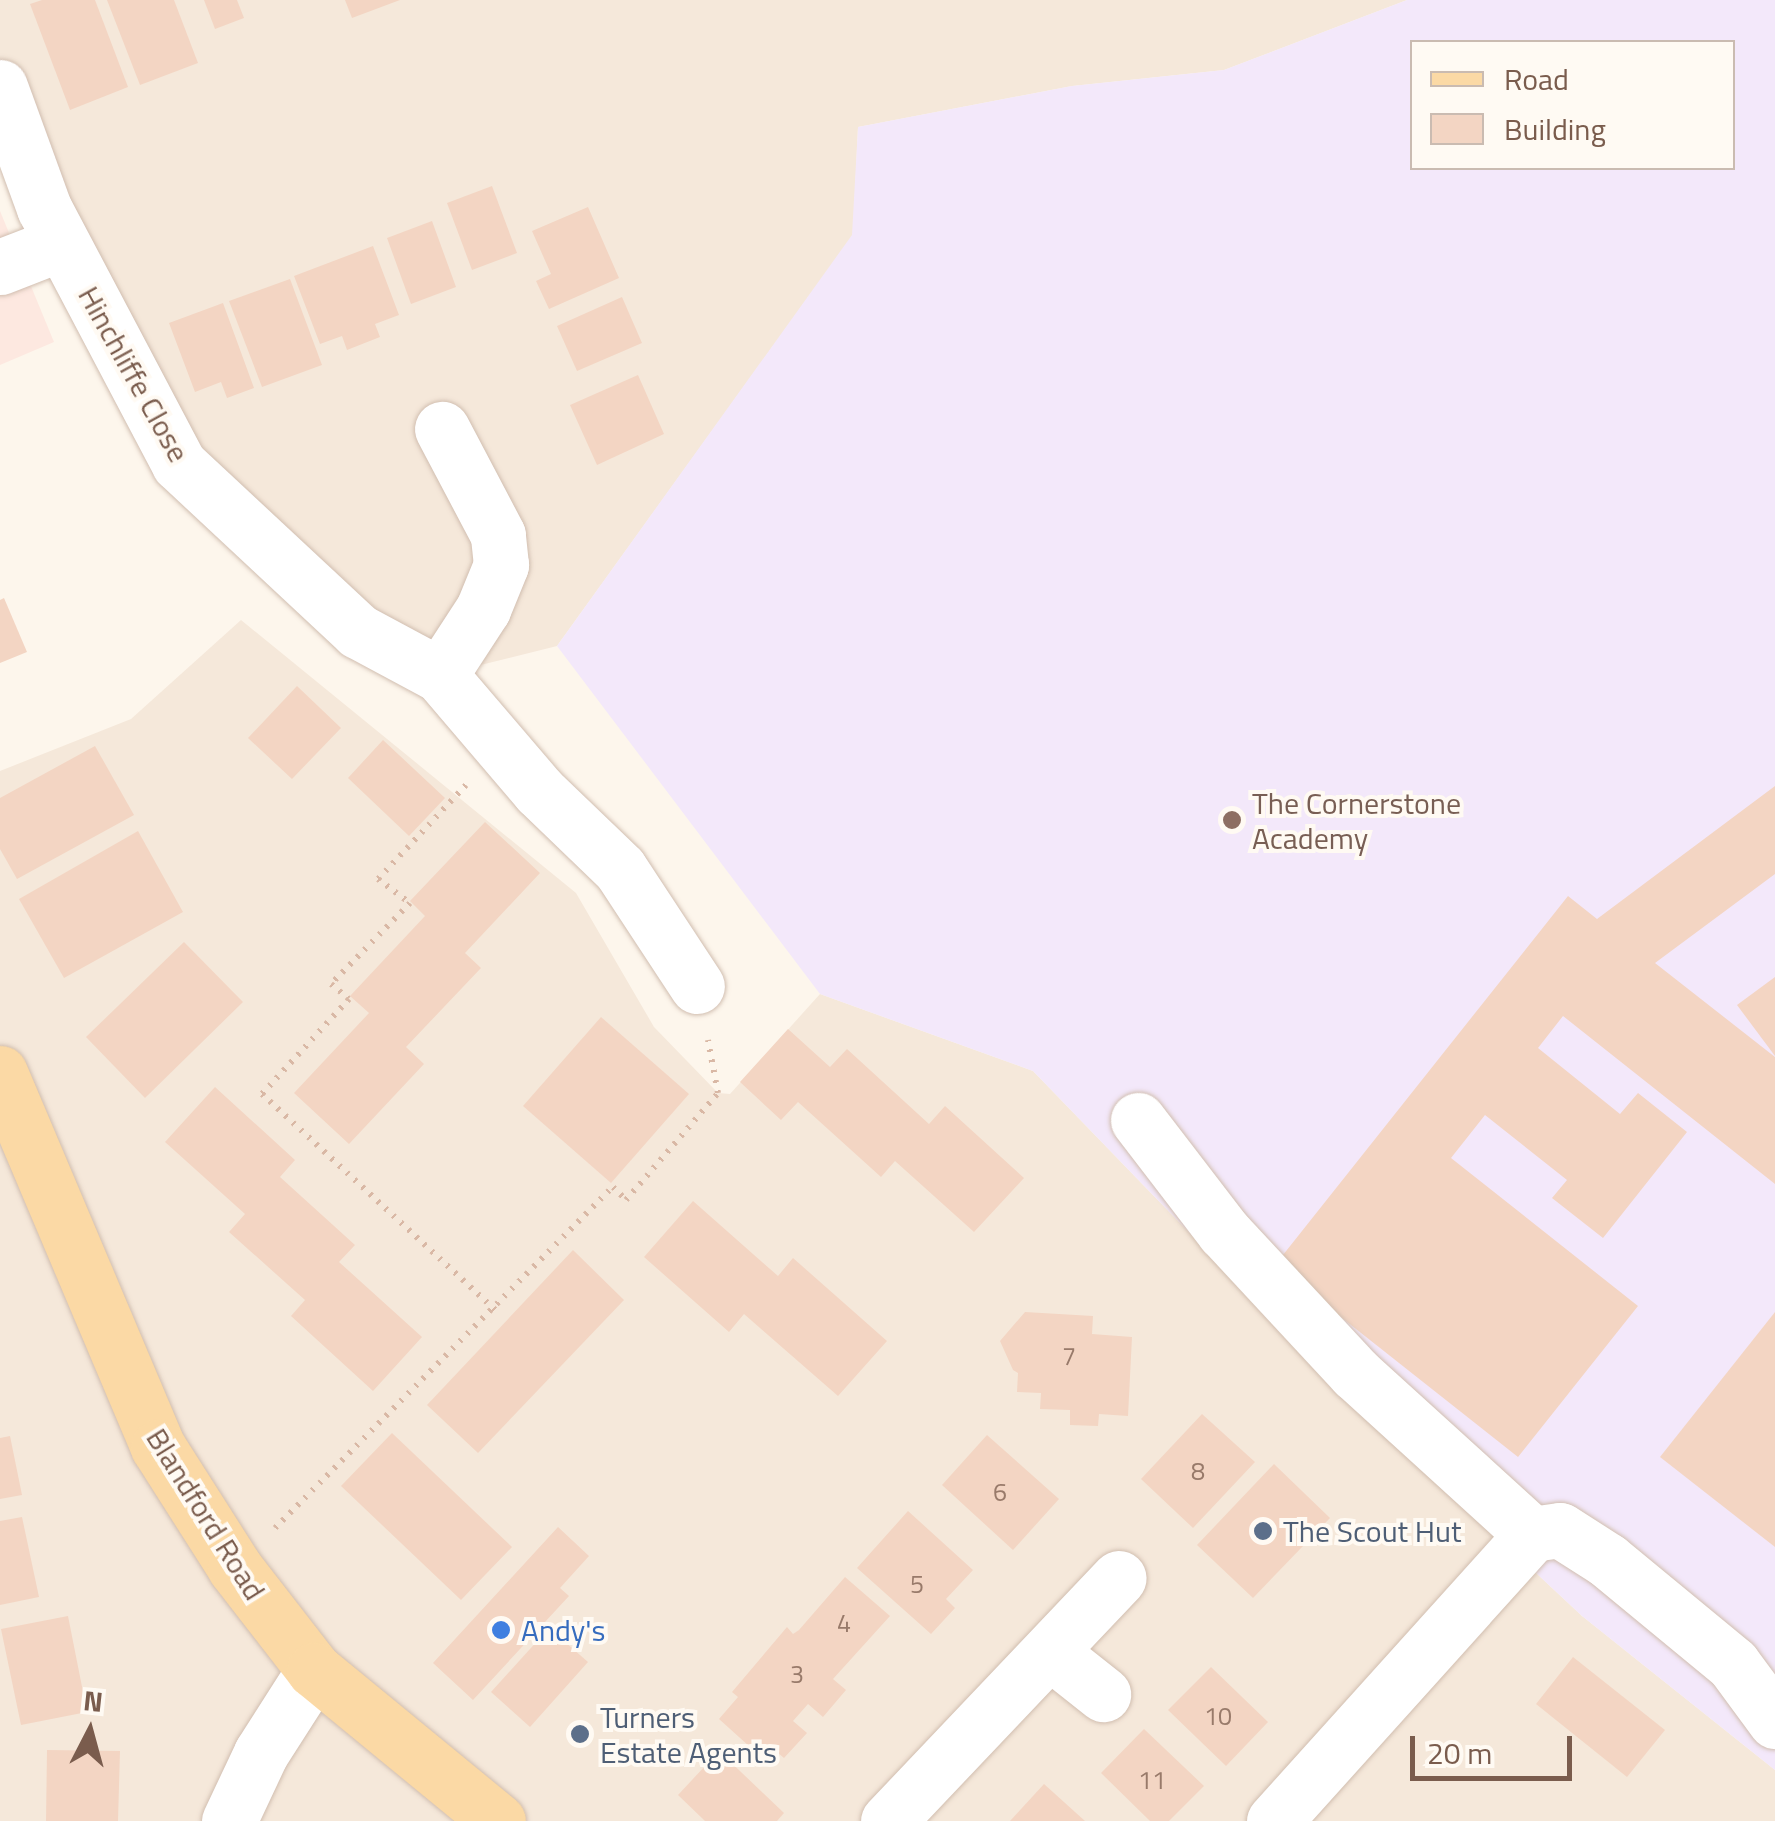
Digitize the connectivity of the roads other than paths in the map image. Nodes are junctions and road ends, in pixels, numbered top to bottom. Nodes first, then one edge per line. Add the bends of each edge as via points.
1 (0, 87) edge
2 (62, 243) junction
3 (0, 267) edge
4 (442, 429) dead end
5 (440, 675) junction
6 (697, 986) road end
7 (0, 1073) edge
8 (1138, 1120) dead end
9 (1532, 1534) junction
10 (1119, 1578) dead end
11 (1050, 1652) junction
12 (314, 1670) junction
13 (1103, 1694) dead end
14 (1775, 1721) edge
15 (230, 1821) edge
16 (498, 1821) edge
17 (888, 1821) edge
18 (1274, 1821) edge

1 - 2 street, Hinchliffe Close
2 - 3 street
2 - 5 street, Hinchliffe Close via 180,464 358,631
4 - 5 street via 498,536 502,565
5 - 6 street, Hinchliffe Close via 620,869
7 - 12 main road, Blandford Road via 158,1448 234,1568
8 - 9 street via 1224,1232 1342,1359
9 - 14 street via 1560,1530 1606,1560 1733,1664
9 - 18 street
10 - 11 street
11 - 13 street
11 - 17 street
12 - 15 street via 261,1754
12 - 16 main road, Blandford Road

